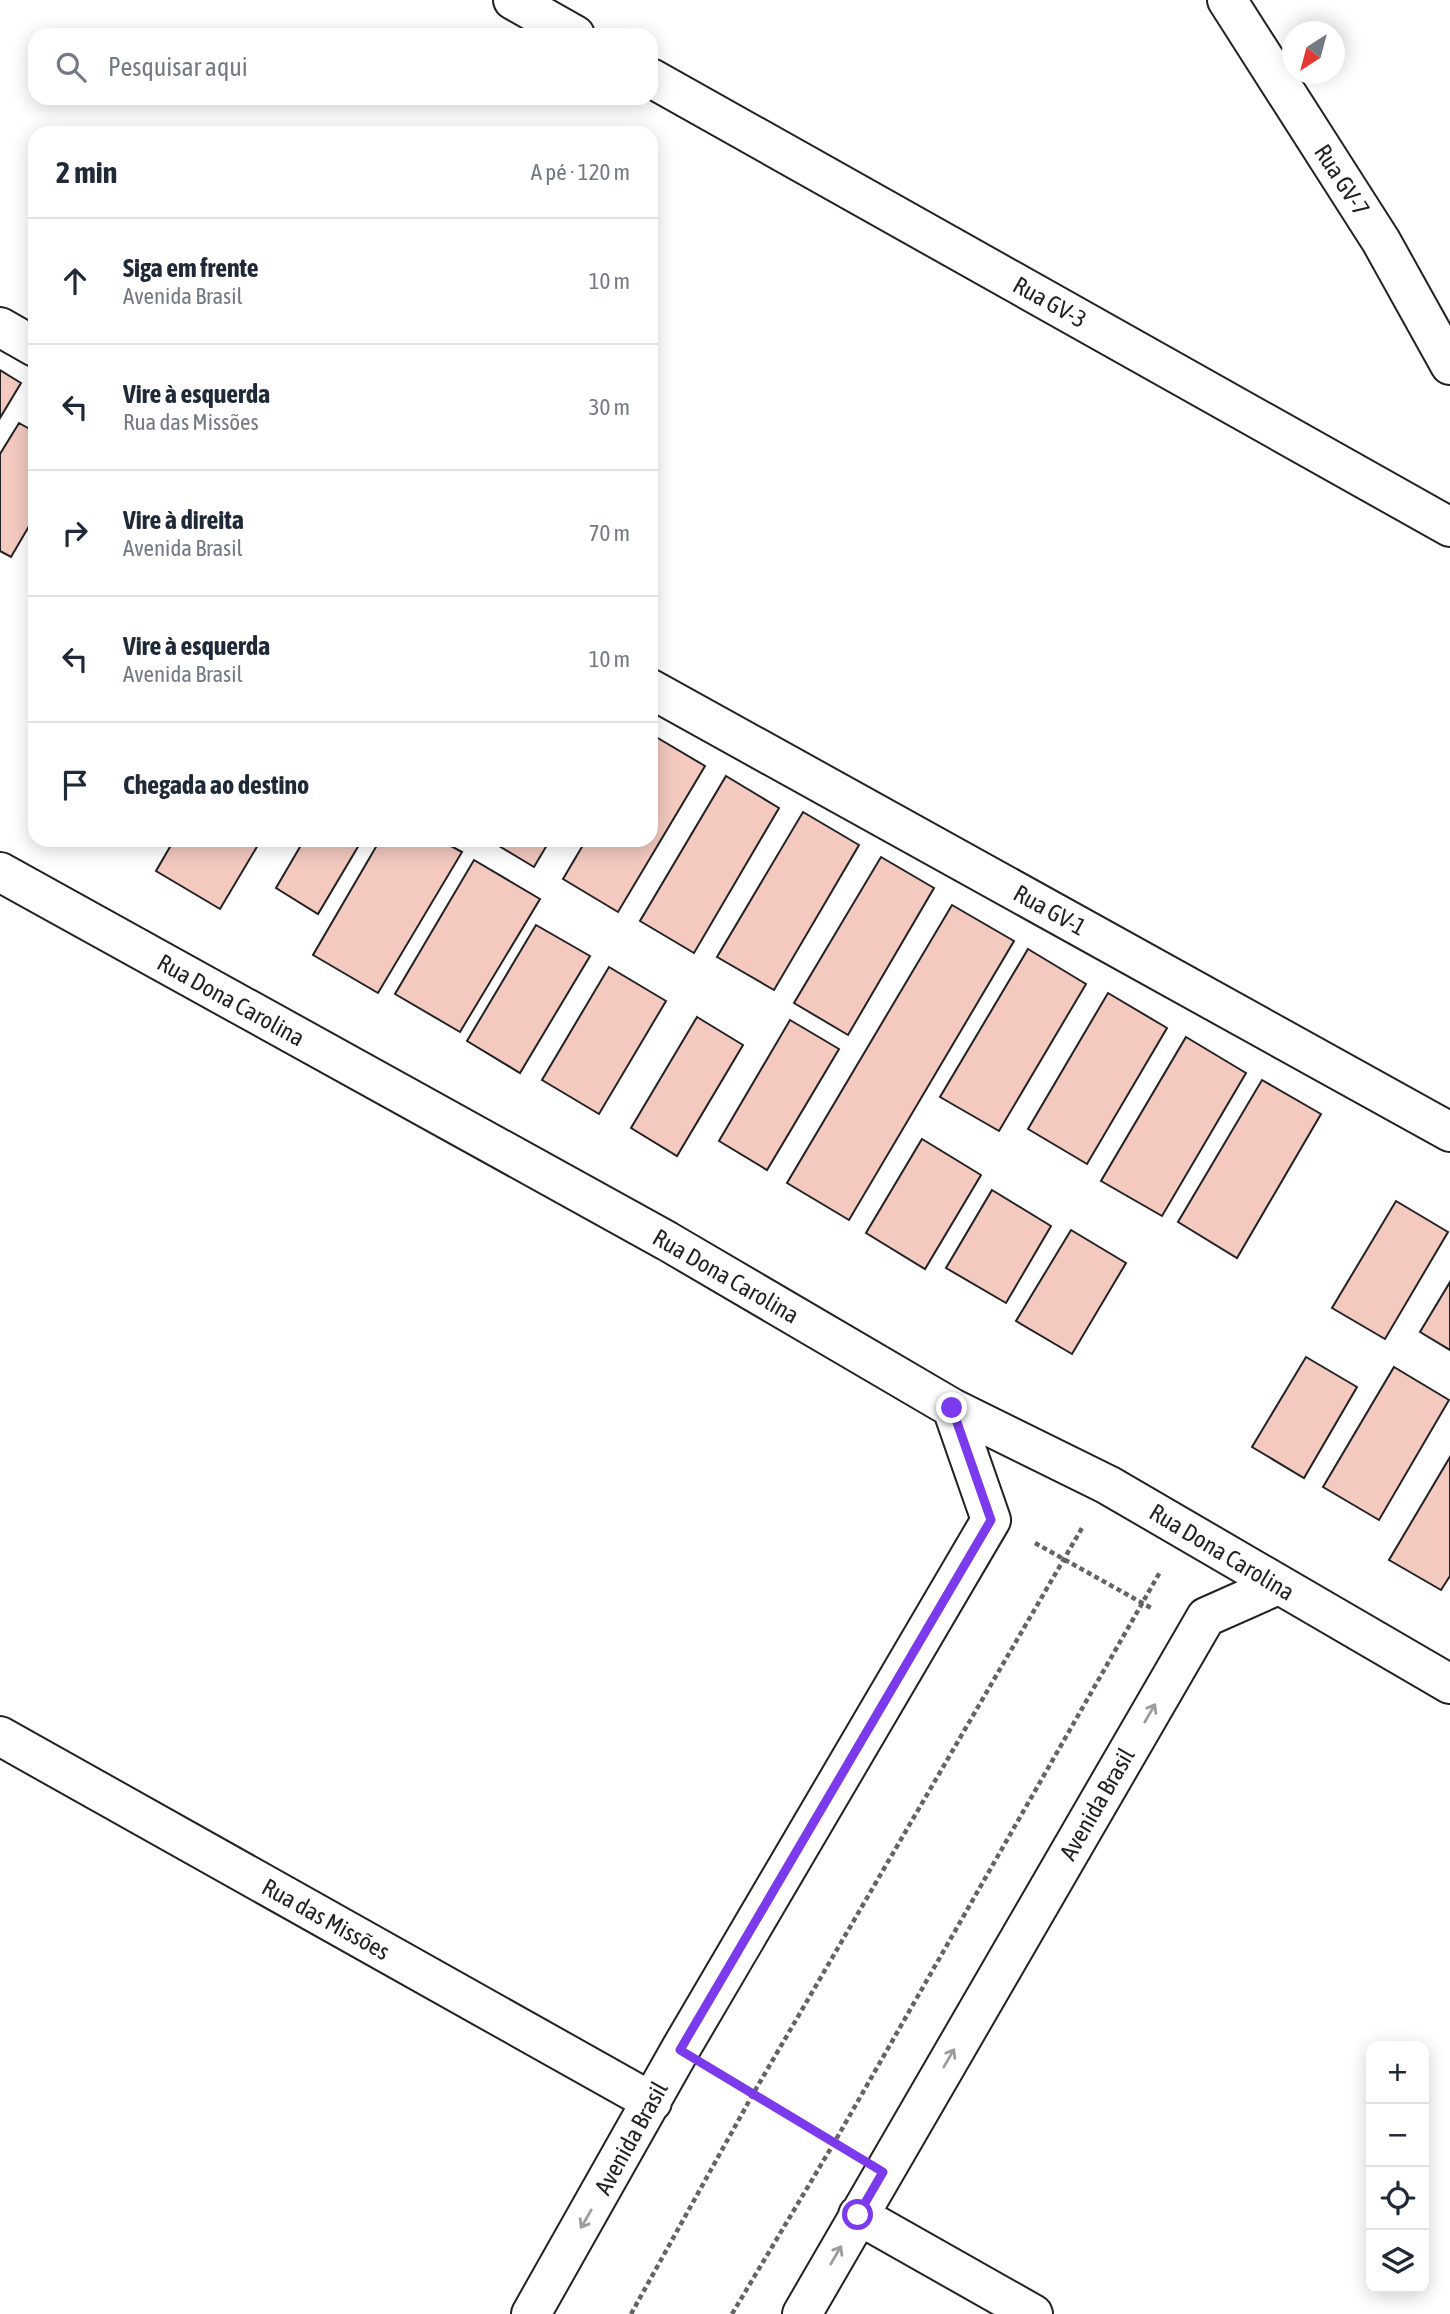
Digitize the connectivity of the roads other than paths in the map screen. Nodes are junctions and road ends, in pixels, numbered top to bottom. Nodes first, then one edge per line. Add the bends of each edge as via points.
1 (513, 0) edge
2 (1227, 0) edge
3 (563, 28) edge
4 (658, 82) edge
5 (0, 327) edge
6 (28, 343) edge
7 (1450, 365) edge
8 (1450, 527) edge
9 (658, 693) edge
10 (0, 872) edge
11 (1450, 1132) edge
12 (952, 1408) junction
13 (1278, 1585) junction
14 (1450, 1684) edge
15 (0, 1736) edge
16 (652, 2102) junction
17 (858, 2215) junction
18 (531, 2314) edge
19 (802, 2314) edge
20 (1033, 2314) edge

1 - 3 street
2 - 7 street, Rua GV-7 via 1381,241
4 - 8 street, Rua GV-3
5 - 6 street
9 - 11 street, Rua GV-1
10 - 12 street, Rua Dona Carolina via 667,1241
12 - 13 street, Rua Dona Carolina via 1108,1485
12 - 16 street, Avenida Brasil via 991,1520
13 - 14 street, Rua Dona Carolina
17 -> 13 street, Avenida Brasil via 1206,1617
15 - 16 street, Rua das Missões
16 -> 18 street, Avenida Brasil
19 -> 17 street, Avenida Brasil
17 - 20 street

